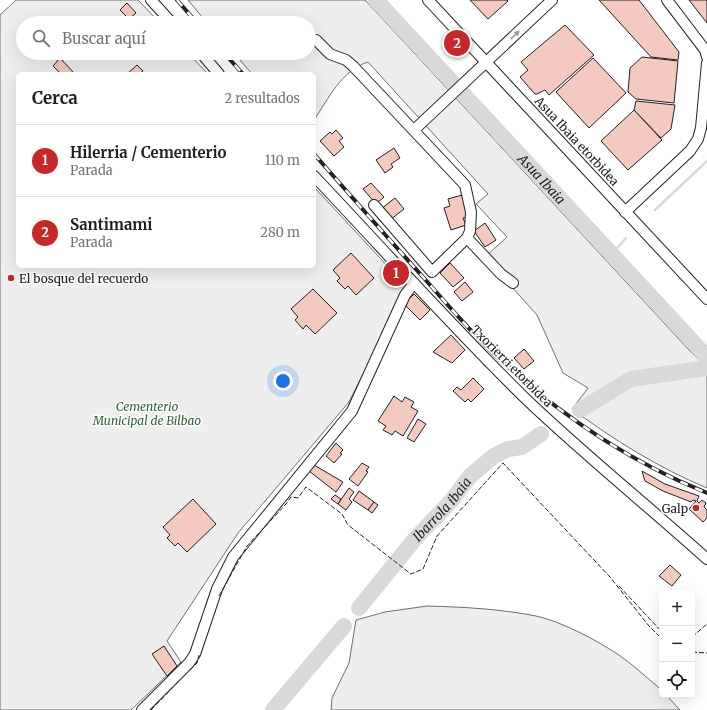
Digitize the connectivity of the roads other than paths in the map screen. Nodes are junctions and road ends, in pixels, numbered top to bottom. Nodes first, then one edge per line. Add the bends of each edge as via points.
1 (151, 0) edge
2 (428, 0) edge
3 (552, 0) edge
4 (668, 0) edge
5 (166, 16) edge
6 (316, 40) dead end
7 (707, 57) edge
8 (207, 60) edge
9 (486, 62) junction
10 (707, 63) edge
11 (218, 72) edge
12 (414, 130) junction
13 (316, 178) edge
14 (374, 205) dead end
15 (625, 212) junction
16 (467, 238) junction
17 (414, 283) junction
18 (513, 283) dead end
19 (707, 298) edge
20 (707, 559) edge
21 (142, 710) edge

1 - 5 street
2 - 9 street, Asua Ibaia etorbidea
9 -> 3 street
4 - 7 street via 705,50
6 - 12 street via 330,54 346,60 353,66
8 - 11 street
9 - 12 street
9 - 15 street, Asua Ibaia etorbidea
10 - 15 street via 698,139 690,151
12 - 16 street via 465,185 471,212
13 - 17 street, Txorierri etorbidea
14 - 16 street via 432,272
15 - 19 street, Asua Ibaia etorbidea
16 - 18 street
17 - 20 street, Txorierri etorbidea via 554,425
17 - 21 street via 405,295 352,411 233,557 217,589 195,654 189,664

